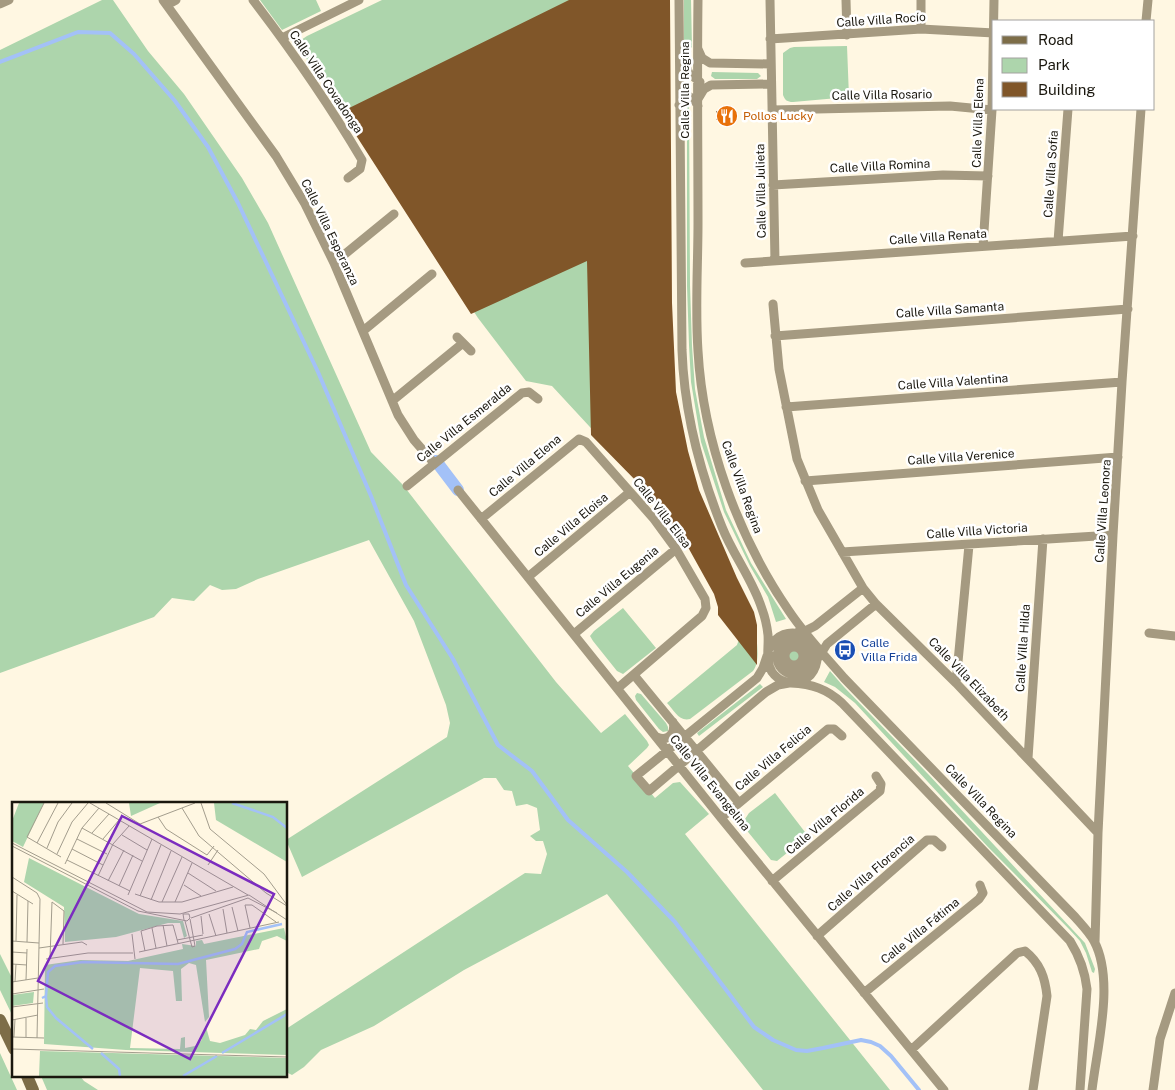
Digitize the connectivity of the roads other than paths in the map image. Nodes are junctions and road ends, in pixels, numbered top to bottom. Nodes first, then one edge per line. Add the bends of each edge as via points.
1 (9, 0) edge
2 (176, 0) edge
3 (253, 0) edge
4 (359, 0) edge
5 (679, 0) edge
6 (698, 0) edge
7 (770, 0) edge
8 (846, 0) edge
9 (921, 0) edge
10 (994, 0) edge
11 (1148, 0) edge
12 (165, 2) edge
13 (0, 4) edge
14 (994, 20) edge
15 (1146, 20) edge
16 (921, 29) junction
17 (992, 33) edge
18 (846, 35) junction
19 (282, 38) junction
20 (770, 39) junction
21 (678, 42) junction
22 (698, 47) junction
23 (710, 63) junction
24 (770, 64) junction
25 (698, 66) junction
26 (689, 73) junction
27 (698, 81) junction
28 (771, 84) junction
29 (711, 85) junction
30 (679, 102) junction
31 (698, 102) junction
32 (772, 110) junction
33 (992, 110) joint
34 (1068, 110) edge
35 (1141, 110) edge
36 (988, 176) junction
37 (348, 178) dead end
38 (773, 185) junction
39 (394, 214) dead end
40 (1133, 236) junction
41 (1058, 241) junction
42 (983, 246) junction
43 (775, 261) junction
44 (334, 263) junction
45 (745, 263) dead end
46 (432, 274) dead end
47 (773, 304) dead end
48 (1128, 309) junction
49 (363, 331) junction
50 (775, 336) junction
51 (471, 351) dead end
52 (1122, 382) junction
53 (538, 399) dead end
54 (392, 402) junction
55 (786, 407) junction
56 (586, 442) joint
57 (1118, 457) junction
58 (434, 462) junction
59 (805, 481) junction
60 (407, 486) dead end
61 (458, 490) dead end
62 (630, 492) junction
63 (481, 519) junction
64 (1113, 535) junction
65 (1043, 540) junction
66 (969, 545) junction
67 (676, 549) junction
68 (842, 552) junction
69 (528, 577) junction
70 (863, 588) junction
71 (876, 604) junction
72 (804, 631) junction
73 (1148, 633) dead end
74 (574, 634) junction
75 (1175, 636) edge
76 (821, 652) junction
77 (791, 657) junction
78 (817, 662) junction
79 (634, 675) junction
80 (956, 682) junction
81 (618, 688) junction
82 (673, 722) junction
83 (687, 732) junction
84 (842, 736) dead end
85 (662, 746) junction
86 (682, 751) junction
87 (702, 752) junction
88 (1028, 758) junction
89 (681, 771) junction
90 (876, 776) dead end
91 (739, 803) junction
92 (721, 818) junction
93 (1098, 833) junction
94 (942, 847) dead end
95 (772, 881) junction
96 (980, 885) dead end
97 (1095, 915) junction
98 (1080, 923) junction
99 (817, 936) junction
100 (1095, 945) junction
101 (864, 993) junction
102 (1175, 993) edge
103 (0, 1020) edge
104 (12, 1045) edge
105 (911, 1050) junction
106 (28, 1078) edge
107 (33, 1090) edge
108 (944, 1090) edge
109 (1033, 1090) edge
110 (1080, 1090) edge
111 (1092, 1090) edge
112 (1153, 1090) edge

1 - 13 street
2 - 12 street
3 - 19 street, Calle Villa Covadonga
4 - 19 street
5 - 21 street, Calle Villa Regina
6 - 22 street, Calle Villa Regina
7 - 20 street, Calle Villa Julieta
8 - 18 street
9 - 16 street
10 - 14 street, Calle Villa Elena
11 - 15 street
12 - 44 street, Calle Villa Esperanza via 276,156 305,204
16 - 17 street, Calle Villa Rocío
16 - 18 street, Calle Villa Rocío
18 - 20 street, Calle Villa Rocío
19 - 37 street, Calle Villa Covadonga via 362,160 360,169
20 - 24 street, Calle Villa Julieta
21 - 22 street via 686,54 693,53
21 - 26 street
21 - 30 street, Calle Villa Regina
22 - 23 street via 702,58
22 - 25 street, Calle Villa Regina
23 - 24 street
23 - 25 street
24 - 28 street, Calle Villa Julieta
25 - 26 street
25 - 27 street, Calle Villa Regina
26 - 27 street
26 - 30 street
27 - 29 street
27 - 31 street, Calle Villa Regina
28 - 29 street
28 - 32 street, Calle Villa Julieta
29 - 31 street via 704,89
30 - 31 street via 690,97
30 - 77 street, Calle Villa Regina via 682,366 690,422 722,528 762,608 768,633
31 - 72 street, Calle Villa Regina via 698,351 707,417 721,472 744,533 775,591
32 - 33 street, Calle Villa Rosario via 950,106
32 - 38 street, Calle Villa Julieta
33 - 36 street, Calle Villa Elena
34 - 41 street, Calle Villa Sofia
35 - 40 street, Calle Villa Leonora
36 - 38 street, Calle Villa Romina via 943,175
36 - 42 street, Calle Villa Elena
38 - 43 street, Calle Villa Julieta
39 - 44 street
40 - 41 street, Calle Villa Renata
40 - 48 street, Calle Villa Leonora
41 - 42 street, Calle Villa Renata
42 - 43 street, Calle Villa Renata
43 - 45 street, Calle Villa Renata
44 - 49 street, Calle Villa Esperanza
46 - 49 street
47 - 50 street, Calle Villa Elizabeth
48 - 50 street, Calle Villa Samanta
48 - 52 street, Calle Villa Leonora
49 - 54 street, Calle Villa Esperanza
50 - 55 street, Calle Villa Elizabeth
51 - 54 street via 460,340
52 - 55 street, Calle Villa Valentina
52 - 57 street, Calle Villa Leonora
53 - 58 street, Calle Villa Esmeralda via 532,393 522,392
54 - 58 street, Calle Villa Esperanza via 414,440
55 - 59 street, Calle Villa Elizabeth
56 - 62 street, Calle Villa Elisa
56 - 63 street, Calle Villa Elena via 575,441
57 - 59 street, Calle Villa Verenice
57 - 64 street, Calle Villa Leonora
58 - 60 street, Calle Villa Esmeralda
59 - 68 street, Calle Villa Elizabeth
61 - 63 street, Calle Villa Evangelina
62 - 67 street, Calle Villa Elisa
62 - 69 street, Calle Villa Eloisa
63 - 69 street, Calle Villa Evangelina
64 - 65 street, Calle Villa Victoria
64 - 93 street, Calle Villa Leonora
65 - 66 street, Calle Villa Victoria
65 - 88 street, Calle Villa Hilda
66 - 68 street, Calle Villa Victoria
66 - 80 street
67 - 74 street, Calle Villa Eugenia
67 - 79 street, Calle Villa Elisa via 705,599 704,612
68 - 70 street, Calle Villa Elizabeth
69 - 74 street, Calle Villa Evangelina
70 - 71 street, Calle Villa Elizabeth
70 - 72 street
71 - 76 street
71 - 80 street, Calle Villa Elizabeth
72 - 77 street, Calle Villa Regina
72 - 77 street
73 - 75 street
74 - 81 street, Calle Villa Evangelina
76 - 77 street, Calle Villa Regina
76 - 78 street
76 - 98 street, Calle Villa Regina
77 - 78 street via 816,647
77 - 78 street via 805,680
77 - 83 street via 763,668 757,678
77 - 87 street via 778,685 766,692
77 - 110 street via 818,687 842,703 1070,941 1086,975 1087,989
79 - 81 street, Calle Villa Elisa
79 - 82 street, Calle Villa Evangelina
80 - 88 street, Calle Villa Elizabeth
81 - 85 street, Calle Villa Evangelina
82 - 83 street, Calle Villa Evangelina
82 - 85 street via 674,730 664,739
83 - 85 street
83 - 86 street
83 - 87 street, Calle Villa Evangelina via 700,743
84 - 91 street, Calle Villa Felicia via 834,729 828,729
85 - 86 street
85 - 89 street, Calle Villa Evangelina
85 - 89 street via 636,776 649,791
86 - 87 street
86 - 89 street
87 - 89 street
87 - 89 street via 697,760
87 - 91 street, Calle Villa Evangelina
88 - 93 street, Calle Villa Elizabeth
89 - 92 street, Calle Villa Evangelina
90 - 95 street, Calle Villa Florida via 881,784 880,791
91 - 92 street, Calle Villa Felicia
92 - 95 street, Calle Villa Evangelina
93 - 97 street, Calle Villa Leonora
94 - 99 street, Calle Villa Florencia via 934,840 927,840
95 - 99 street, Calle Villa Evangelina
96 - 101 street, Calle Villa Fátima via 983,893 979,899
97 - 98 street
97 - 100 street, Calle Villa Leonora
98 - 100 street, Calle Villa Regina
99 - 101 street, Calle Villa Evangelina
100 - 111 street, Calle Villa Regina via 1102,962 1104,987
101 - 105 street, Calle Villa Evangelina
102 - 112 street via 1160,1039
103 - 104 main road
105 - 108 street, Calle Villa Evangelina
105 - 109 street via 1017,953 1025,951 1041,968 1047,996
106 - 107 main road

